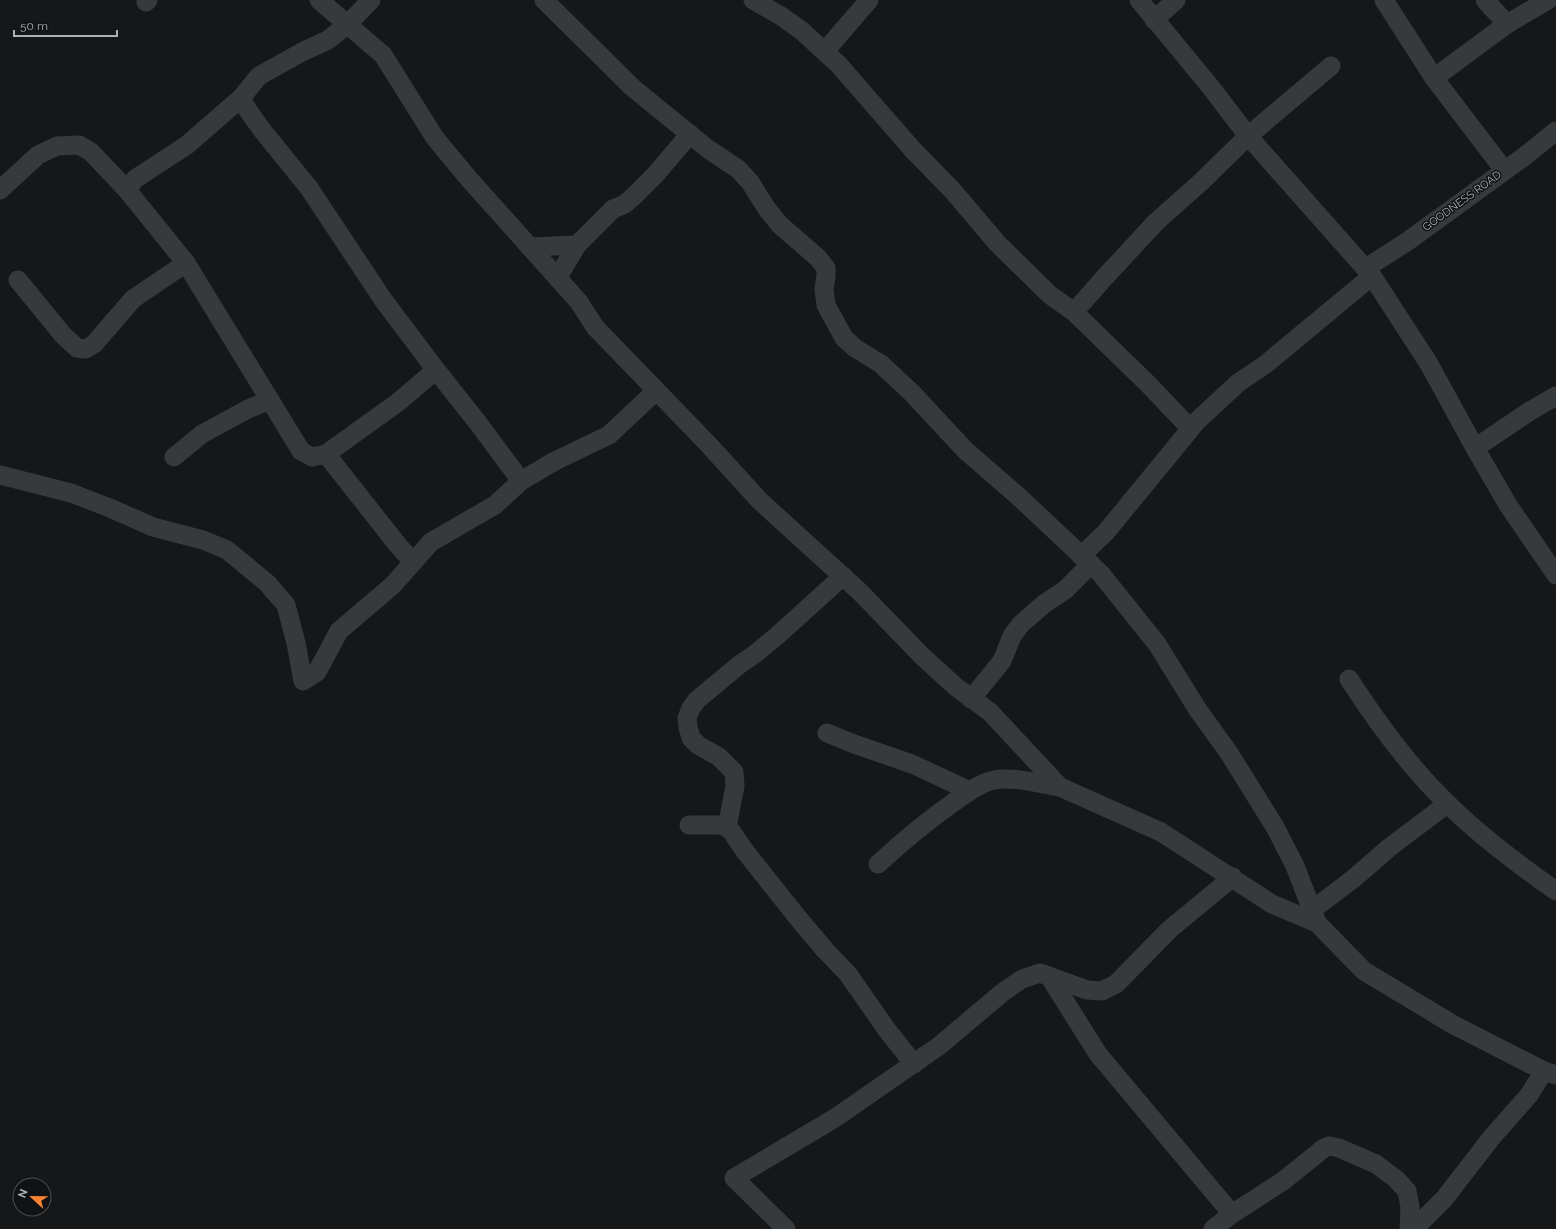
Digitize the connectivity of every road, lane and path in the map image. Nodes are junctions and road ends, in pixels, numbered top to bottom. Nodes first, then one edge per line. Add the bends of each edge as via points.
1 (318, 0) edge
2 (372, 0) edge
3 (544, 0) edge
4 (753, 0) edge
5 (869, 0) edge
6 (1139, 0) edge
7 (1176, 0) edge
8 (1384, 0) edge
9 (1485, 0) edge
10 (1548, 0) edge
11 (1154, 20) junction
12 (348, 24) junction
13 (1507, 24) junction
14 (825, 51) junction
15 (1331, 66) dead end
16 (1434, 78) junction
17 (241, 98) junction
18 (1556, 131) edge
19 (690, 134) junction
20 (1248, 136) junction
21 (1504, 170) junction
22 (0, 190) edge
23 (127, 190) junction
24 (577, 245) junction
25 (530, 247) junction
26 (186, 263) junction
27 (1369, 272) junction
28 (558, 277) junction
29 (18, 280) dead end
30 (1074, 312) junction
31 (436, 370) junction
32 (656, 391) junction
33 (1556, 396) edge
34 (270, 400) junction
35 (1190, 428) junction
36 (1475, 448) junction
37 (326, 454) junction
38 (174, 457) dead end
39 (0, 475) edge
40 (521, 481) junction
41 (1086, 560) junction
42 (412, 561) junction
43 (1556, 574) edge
44 (843, 576) junction
45 (1349, 679) dead end
46 (972, 699) junction
47 (827, 733) dead end
48 (1060, 787) junction
49 (970, 791) junction
50 (1447, 804) junction
51 (689, 825) dead end
52 (727, 827) junction
53 (878, 864) dead end
54 (1233, 877) junction
55 (1556, 890) edge
56 (1314, 916) junction
57 (1049, 976) junction
58 (914, 1064) junction
59 (1550, 1073) edge
60 (1232, 1214) junction
61 (786, 1229) edge
62 (1214, 1229) edge
63 (1409, 1229) edge
64 (1414, 1229) edge

1 - 12 street
2 - 12 street
3 - 19 street via 633,88
4 - 14 street via 781,16
5 - 14 street
6 - 11 street
7 - 11 street
8 - 16 street
9 - 13 street
10 - 13 street
11 - 20 street
12 - 17 street via 328,40 259,76
12 - 25 street via 383,55 435,138
13 - 16 street
14 - 30 street via 997,243 1050,295
15 - 20 street
16 - 21 street
17 - 23 street via 187,145 135,179
17 - 31 street via 262,130 309,188 384,301
18 - 21 street, GOODNESS ROAD
19 - 24 street via 635,195 625,204 613,209
19 - 41 street via 738,169 780,224 826,268 826,306 844,338 881,364 965,450
20 - 27 street
20 - 30 street via 1156,222
21 - 27 street, GOODNESS ROAD via 1408,240
22 - 23 street via 38,155 57,146 79,145 92,152
23 - 26 street
24 - 25 street
24 - 28 street
25 - 28 street
26 - 29 street via 133,299 94,344 86,349 77,348 64,335
26 - 34 street
27 - 35 street, GOODNESS ROAD via 1266,364 1238,383
27 - 36 street via 1429,364
28 - 32 street via 579,302 595,327
30 - 35 street
31 - 37 street via 397,403
31 - 40 street
32 - 40 street via 610,435 555,461
32 - 44 street via 760,501
33 - 36 street
34 - 37 street via 301,451 312,457
34 - 38 street via 202,434
35 - 41 street, GOODNESS ROAD
36 - 43 street via 1508,505
37 - 42 street
39 - 42 street via 71,493 153,527 203,540 227,550 267,583 286,605 303,681 317,672 339,631 393,585
40 - 42 street via 495,506 431,542
41 - 46 street, GOODNESS ROAD via 1064,590 1021,624 1012,636 1002,661
41 - 56 street via 1101,574 1157,644 1198,710 1229,753 1275,827 1295,866
44 - 46 street via 923,657 956,688
44 - 52 street via 691,708 688,723 692,738 698,745 719,757 734,772 735,786
45 - 50 street via 1375,720
46 - 48 street via 990,712
47 - 49 street via 912,764
48 - 49 street via 1007,779 993,780
48 - 54 street via 1161,832
49 - 53 street
50 - 55 street via 1476,830
50 - 56 street via 1390,846
51 - 52 street
52 - 58 street via 798,918 848,974
54 - 56 street via 1272,904
54 - 57 street via 1170,929 1116,984 1102,991 1087,990
56 - 59 street via 1364,971 1452,1024
57 - 58 street via 1040,973 1022,979
57 - 60 street via 1098,1054
58 - 61 street via 835,1118 734,1178
59 - 64 street via 1488,1142 1444,1199
60 - 62 street
60 - 63 street via 1283,1181 1329,1146 1376,1164 1407,1190 1410,1207

